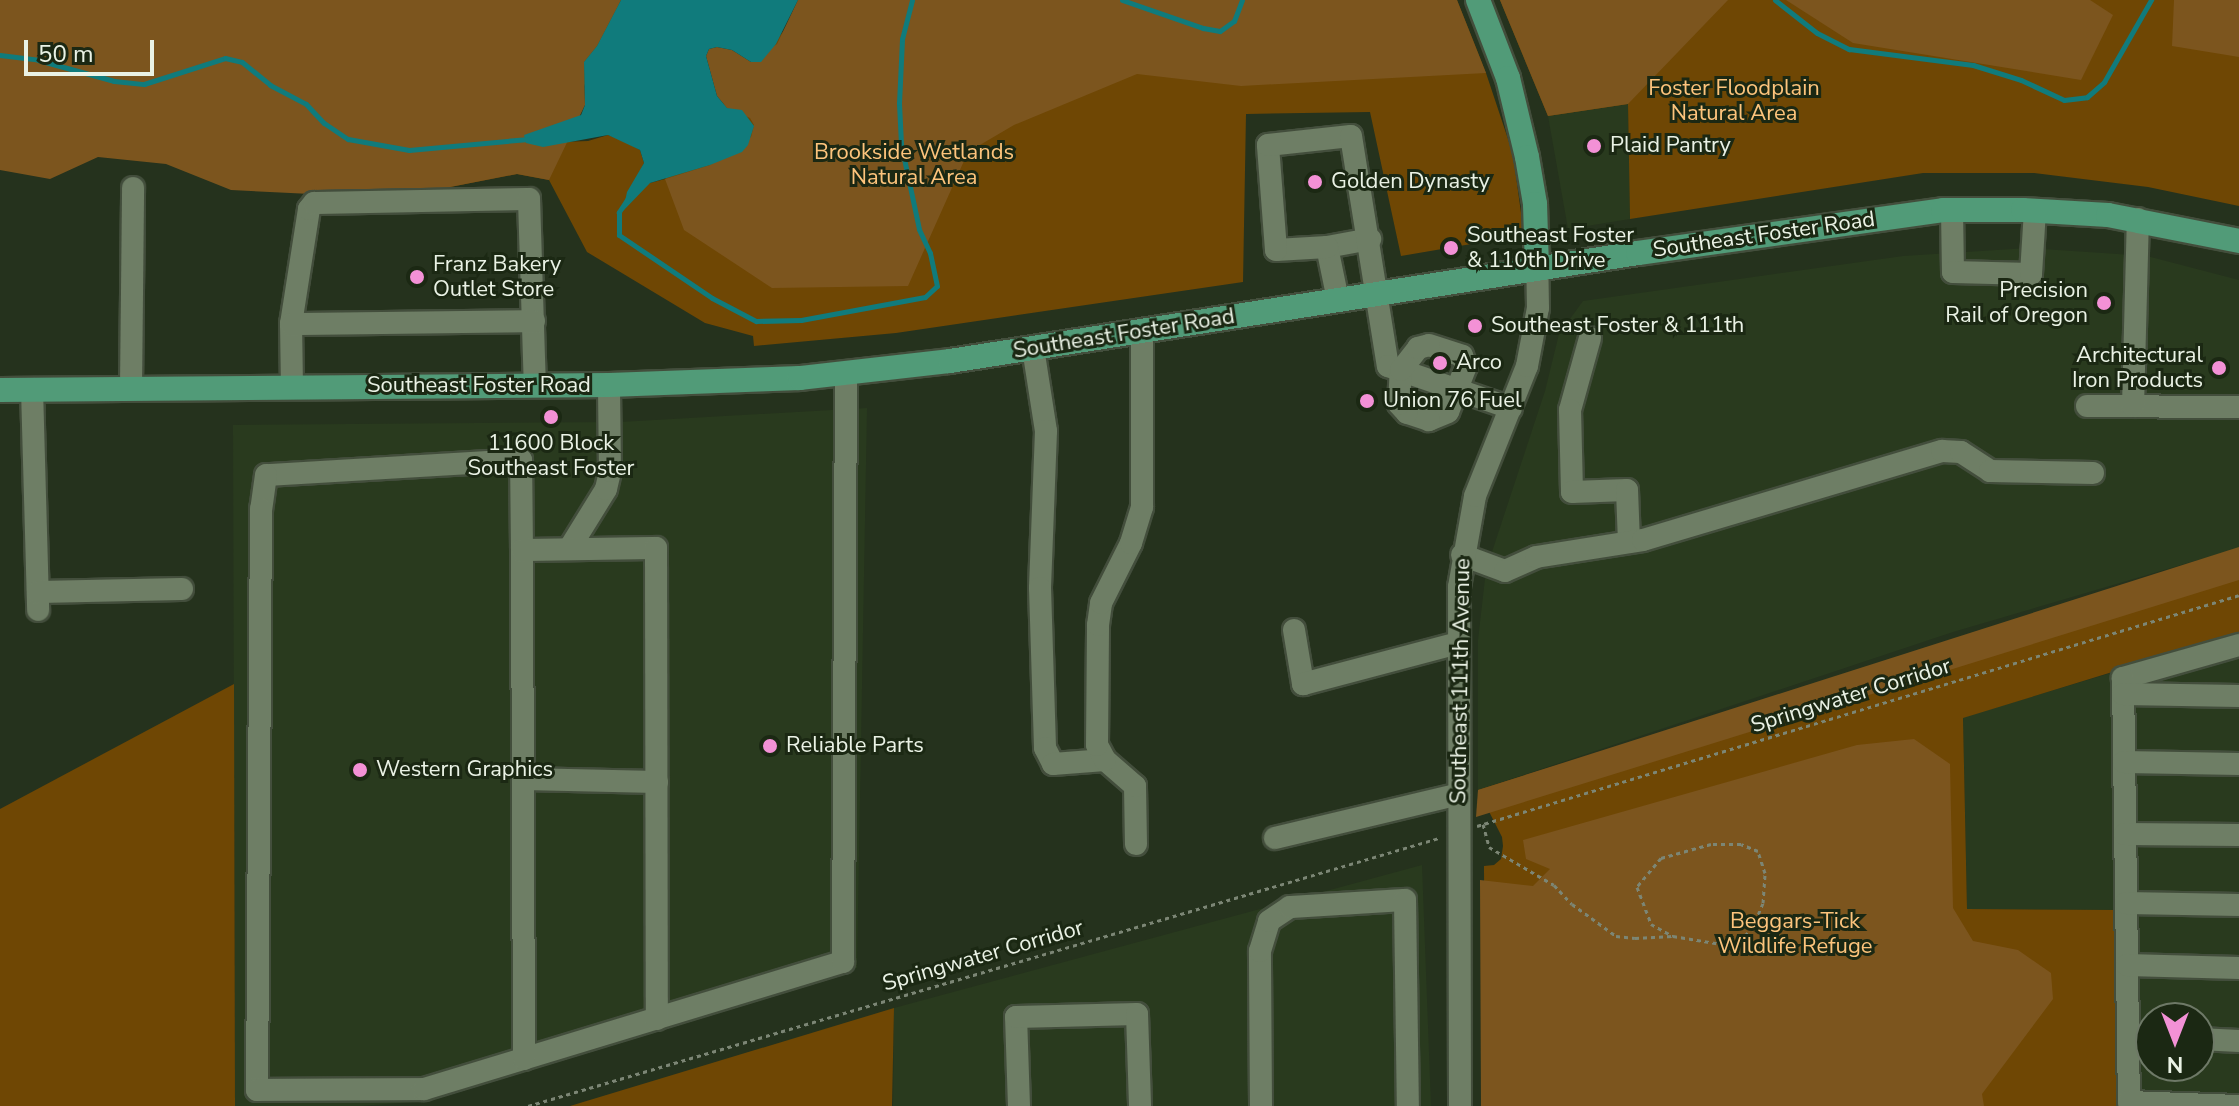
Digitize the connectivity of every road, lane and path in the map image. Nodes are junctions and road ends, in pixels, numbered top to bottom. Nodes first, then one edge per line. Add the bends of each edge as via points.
1 (1478, 0) edge
2 (133, 188) dead end
3 (1952, 210) junction
4 (2035, 210) junction
5 (2138, 219) junction
6 (1370, 239) junction
7 (2239, 241) edge
8 (1327, 247) junction
9 (1537, 269) junction
10 (1375, 295) junction
11 (1338, 300) junction
12 (534, 321) junction
13 (291, 324) junction
14 (1142, 331) junction
15 (1590, 338) dead end
16 (1033, 348) junction
17 (1401, 370) junction
18 (846, 373) junction
19 (609, 385) junction
20 (535, 386) junction
21 (292, 387) junction
22 (131, 388) junction
23 (32, 389) junction
24 (0, 390) edge
25 (1458, 390) junction
26 (2087, 406) dead end
27 (2133, 406) junction
28 (2239, 407) edge
29 (1511, 408) junction
30 (2093, 473) dead end
31 (1629, 542) junction
32 (569, 549) junction
33 (522, 550) junction
34 (1462, 555) junction
35 (182, 589) dead end
36 (2239, 595) edge
37 (1294, 630) dead end
38 (1458, 643) junction
39 (2239, 645) edge
40 (2123, 694) junction
41 (2239, 696) edge
42 (1105, 760) junction
43 (2124, 762) junction
44 (2239, 764) edge
45 (524, 779) junction
46 (657, 782) junction
47 (1459, 794) junction
48 (1483, 824) junction
49 (1472, 827) dead end
50 (2125, 834) junction
51 (2239, 835) edge
52 (1446, 836) dead end
53 (1275, 838) dead end
54 (1136, 844) dead end
55 (2126, 903) junction
56 (2239, 905) edge
57 (1673, 936) junction
58 (2127, 965) junction
59 (2239, 968) edge
60 (657, 1019) junction
61 (2128, 1037) junction
62 (2135, 1037) edge
63 (2215, 1040) edge
64 (2239, 1041) edge
65 (524, 1059) junction
66 (528, 1106) edge
67 (1019, 1106) edge
68 (1140, 1106) edge
69 (1261, 1106) edge
70 (1408, 1106) edge
71 (1460, 1106) edge
72 (2239, 1106) edge

1 - 9 main road via 1508,78 1527,157
2 - 22 street
3 - 4 main road, Southeast Foster Road
3 - 4 street via 1953,272 2031,274
3 - 9 main road, Southeast Foster Road
4 - 5 main road, Southeast Foster Road
5 - 7 main road, Southeast Foster Road
5 - 27 street
6 - 8 street
6 - 8 street via 1351,136 1268,145 1276,250
6 - 10 street
8 - 11 street
9 - 10 main road, Southeast Foster Road
9 - 29 street, Southeast 111th Avenue via 1535,334
10 - 11 main road, Southeast Foster Road
10 - 17 street via 1388,366
11 - 14 main road, Southeast Foster Road
12 - 13 street
12 - 13 street via 532,202 514,199 314,203
12 - 20 street
13 - 21 street
14 - 16 main road, Southeast Foster Road
14 - 42 street via 1142,507 1131,543 1101,603 1098,625 1097,745
15 - 31 street via 1570,410 1572,492 1627,490
16 - 18 main road, Southeast Foster Road
16 - 42 street via 1046,431 1040,588 1045,748 1053,764
17 - 25 street
17 - 25 street via 1418,348 1429,345 1451,352 1462,356 1466,366
17 - 25 street via 1399,404 1407,413 1439,418 1448,412
18 - 19 main road, Southeast Foster Road
18 - 60 street via 843,962
19 - 20 main road, Southeast Foster Road
19 - 32 street via 606,489
20 - 21 main road, Southeast Foster Road
21 - 22 main road, Southeast Foster Road
22 - 23 main road, Southeast Foster Road
23 - 24 main road, Southeast Foster Road
23 - 35 street via 38,601
25 - 29 street
26 - 27 street
27 - 28 street
29 - 34 street, Southeast 111th Avenue via 1475,496
30 - 31 street via 1990,471 1961,452 1942,451
31 - 34 street via 1536,557 1505,571
32 - 33 street
32 - 46 street via 656,548
33 - 45 street
33 - 65 street via 521,460 266,475 261,509 257,1090 424,1089
34 - 38 street, Southeast 111th Avenue
36 - 48 path, Springwater Corridor
37 - 38 street via 1303,684
38 - 47 street, Southeast 111th Avenue
39 - 40 street via 2123,678
40 - 41 street
40 - 43 street
42 - 54 street via 1135,786
43 - 44 street
43 - 50 street
45 - 46 street
45 - 65 street
46 - 60 street
47 - 53 street
47 - 71 street, Southeast 111th Avenue
48 - 49 path, Springwater Corridor
48 - 57 path via 1489,847 1554,885 1616,936
50 - 51 street
50 - 55 street
52 - 66 path, Springwater Corridor
55 - 56 street
55 - 58 street
57 - 57 path via 1733,946 1752,929 1763,903 1765,873 1758,851 1741,844 1711,844 1661,858 1637,887 1651,924
58 - 59 street
58 - 61 street
60 - 65 street
61 - 62 street
61 - 72 street via 2129,1102
63 - 64 street
67 - 68 street via 1016,1017 1137,1014
69 - 70 street via 1260,951 1269,921 1290,907 1405,900

